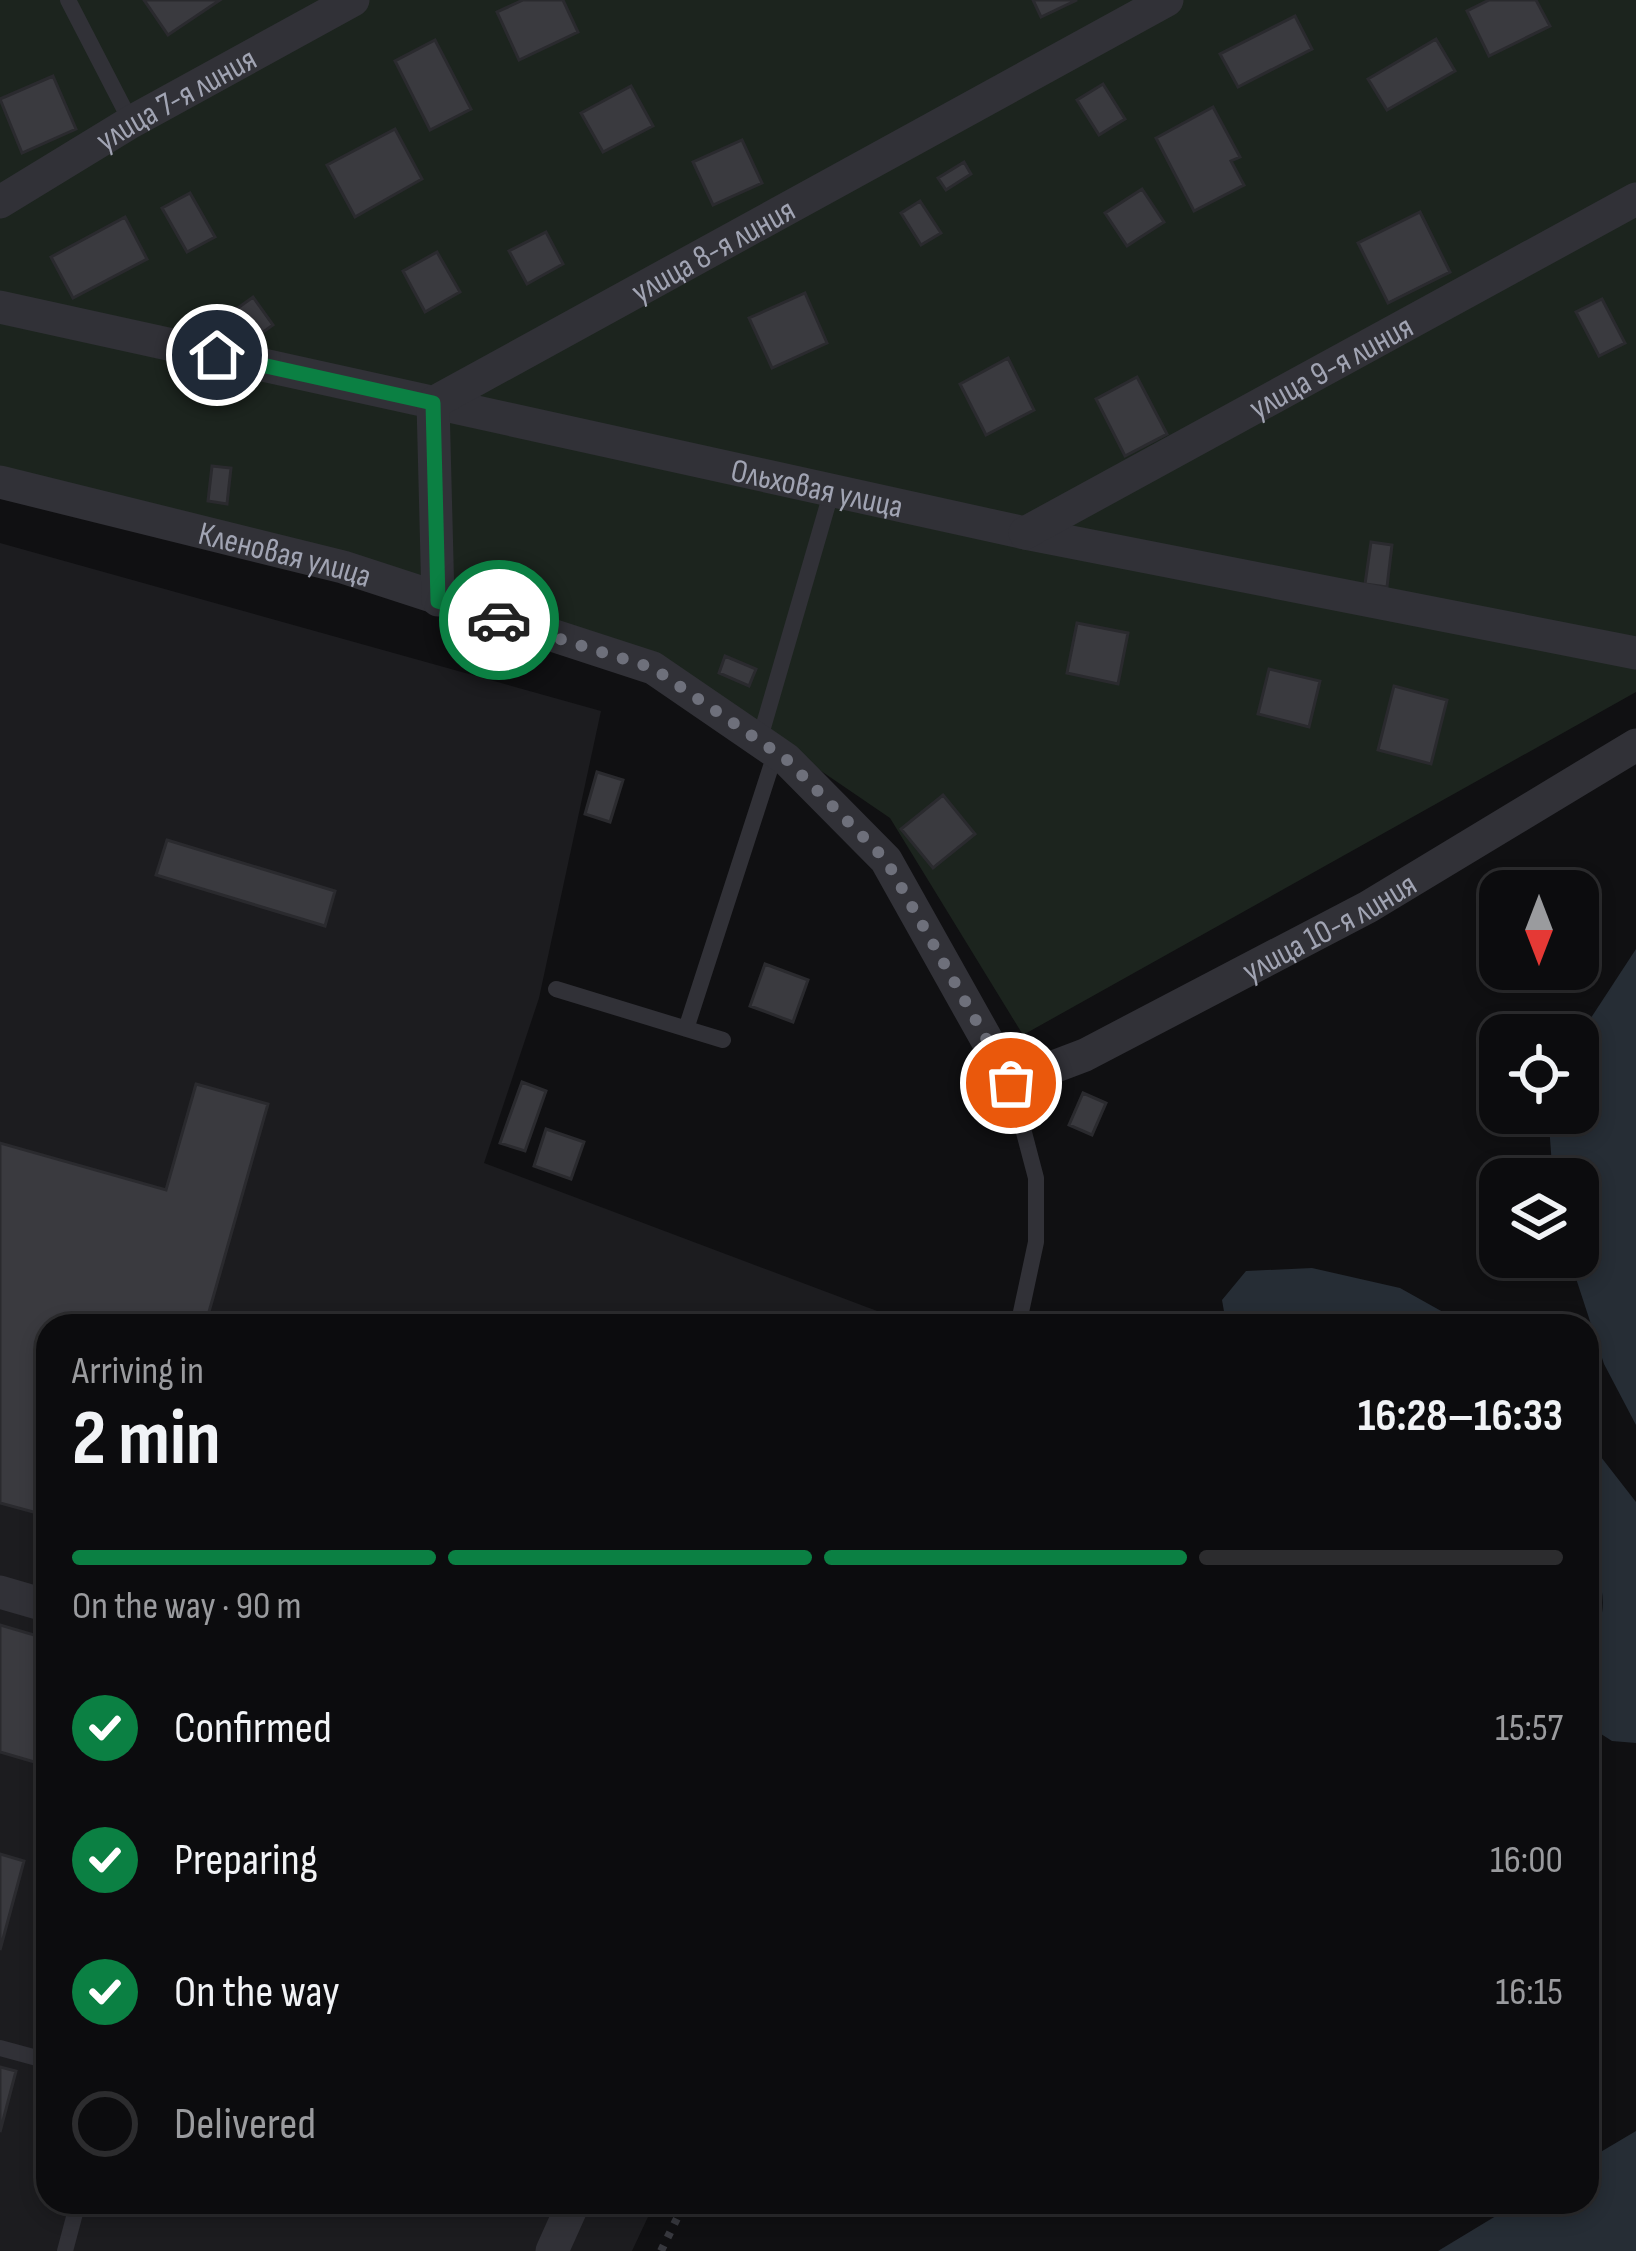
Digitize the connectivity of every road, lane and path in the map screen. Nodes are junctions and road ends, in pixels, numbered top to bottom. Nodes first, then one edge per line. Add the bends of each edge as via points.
1 (68, 0) edge
2 (352, 0) edge
3 (1167, 0) edge
4 (131, 122) junction
5 (1636, 199) edge
6 (0, 202) edge
7 (0, 307) edge
8 (433, 403) junction
9 (0, 482) edge
10 (832, 490) junction
11 (1025, 533) junction
12 (438, 601) junction
13 (1636, 653) edge
14 (768, 745) junction
15 (1636, 745) edge
16 (556, 989) dead end
17 (686, 1029) junction
18 (723, 1040) dead end
19 (1011, 1083) junction
20 (1021, 1314) edge
21 (0, 1592) edge
22 (36, 1602) edge
23 (0, 2048) edge
24 (36, 2058) edge
25 (75, 2214) edge
26 (569, 2214) edge
27 (679, 2214) edge
28 (65, 2251) edge
29 (552, 2251) edge
30 (662, 2251) edge

1 - 4 lane
2 - 4 street, улица 7-я линия
3 - 8 street, улица 8-я линия
4 - 6 street, улица 7-я линия
5 - 11 street, улица 9-я линия
7 - 8 street, Ольховая улица
8 - 10 street, Ольховая улица
8 - 12 street
9 - 12 street, Кленовая улица via 343,567
10 - 11 street, Ольховая улица
10 - 14 lane
11 - 13 street, Ольховая улица
12 - 14 street, Кленовая улица via 653,668
14 - 17 lane
14 - 19 street, Кленовая улица via 886,860
15 - 19 street, улица 10-я линия via 1368,907 1084,1055
16 - 17 lane
17 - 18 lane
19 - 20 lane via 1036,1178 1036,1242
21 - 22 street
23 - 24 lane
25 - 28 lane
26 - 29 street
27 - 30 path

